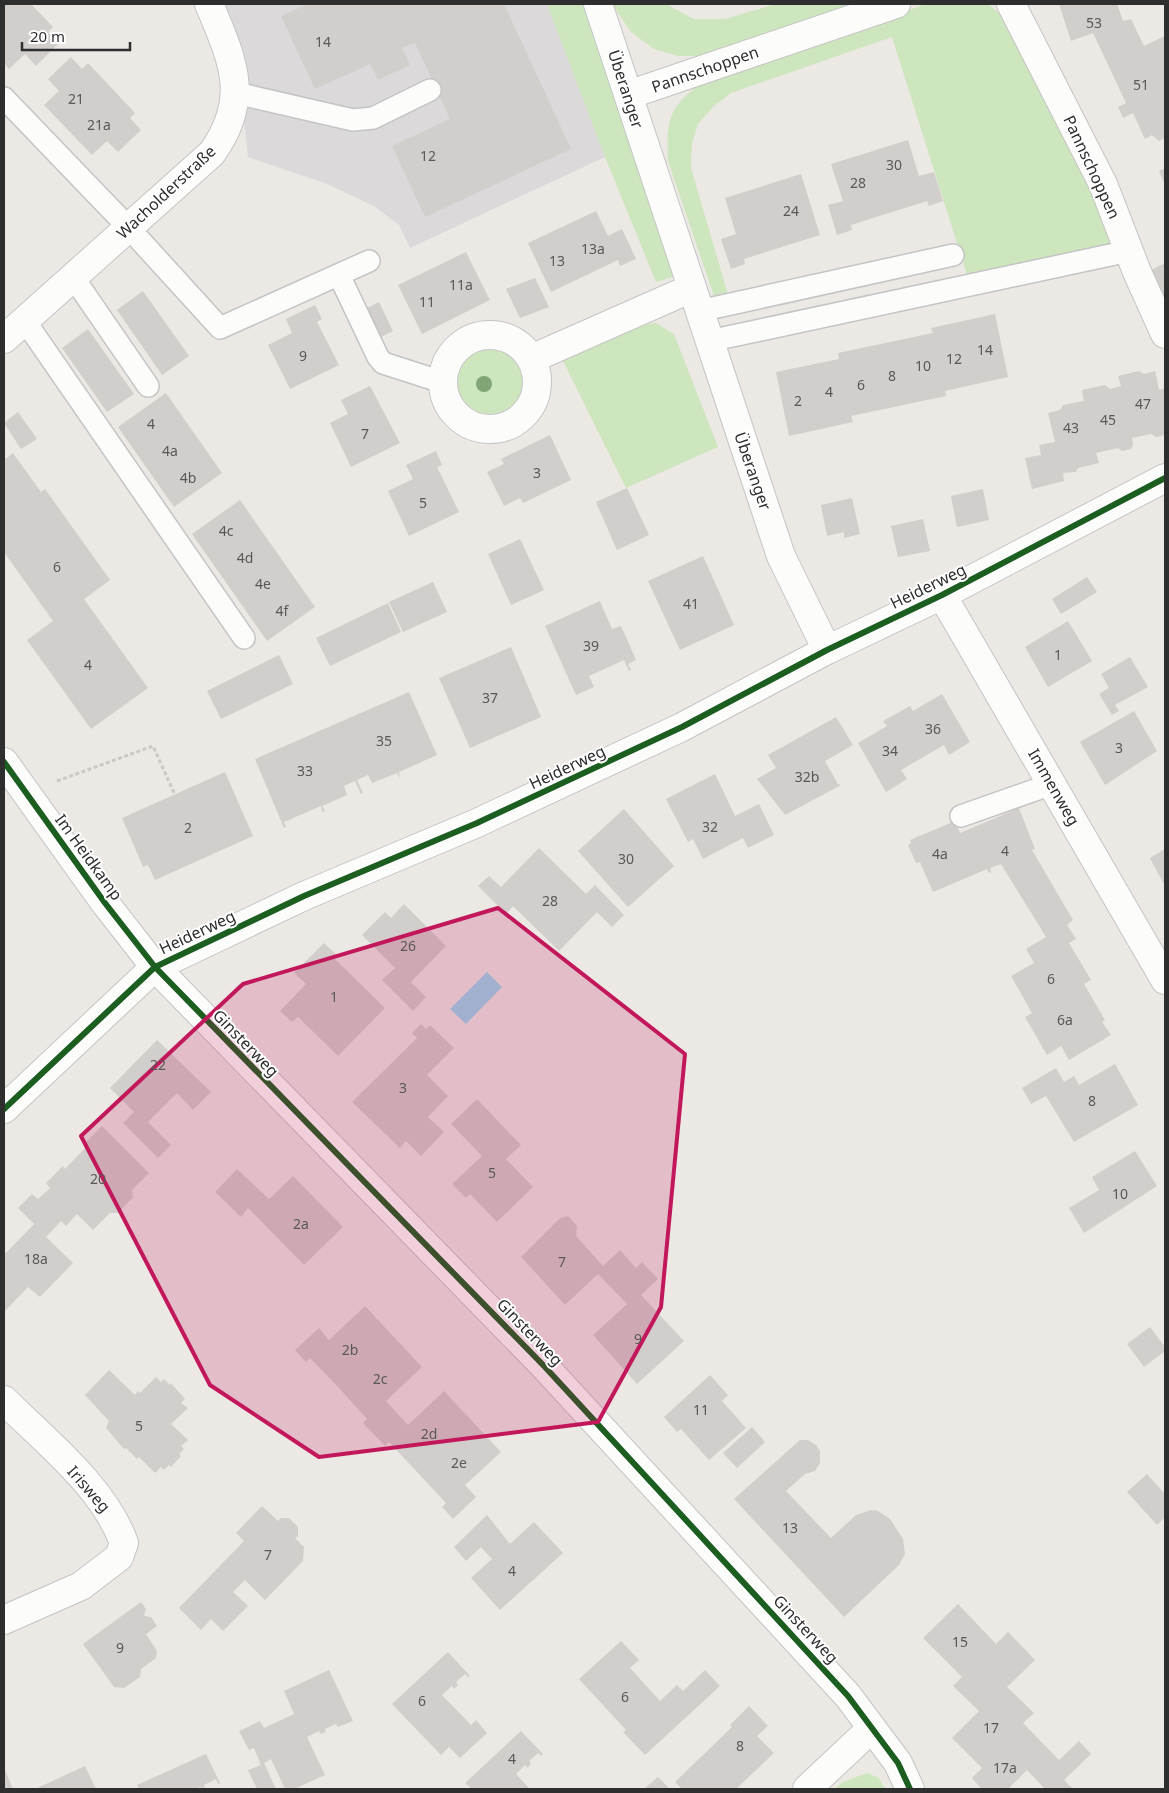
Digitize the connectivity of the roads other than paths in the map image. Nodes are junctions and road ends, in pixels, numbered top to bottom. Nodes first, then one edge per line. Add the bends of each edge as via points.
1 (209, 4) edge
2 (598, 4) edge
3 (896, 4) edge
4 (1011, 4) edge
5 (430, 90) dead end
6 (236, 93) junction
7 (628, 95) junction
8 (4, 98) edge
9 (128, 227) junction
10 (1129, 251) junction
11 (953, 255) dead end
12 (369, 261) dead end
13 (339, 275) junction
14 (73, 277) junction
15 (695, 299) junction
16 (25, 321) junction
17 (1165, 334) edge
18 (4, 339) edge
19 (709, 341) junction
20 (531, 359) junction
21 (442, 382) junction
22 (148, 386) dead end
23 (1165, 478) edge
24 (942, 595) junction
25 (244, 638) dead end
26 (828, 650) junction
27 (4, 762) edge
28 (1052, 784) junction
29 (961, 816) dead end
30 (155, 967) junction
31 (1165, 980) edge
32 (4, 1109) edge
33 (4, 1400) edge
34 (4, 1620) edge
35 (872, 1728) junction
36 (807, 1789) edge
37 (910, 1789) edge

1 - 6 street, Wacholderstraße via 226,46
2 - 7 street, Überanger
3 - 7 street, Pannschoppen
4 - 10 street, Pannschoppen via 1103,184
5 - 6 lane via 373,118 353,120
6 - 9 street, Wacholderstraße via 234,112 224,136 212,153
7 - 15 street, Überanger
8 - 9 lane
9 - 13 lane via 220,328
9 - 14 street, Wacholderstraße
10 - 17 street, Pannschoppen
10 - 19 lane
11 - 15 lane
12 - 13 lane
13 - 21 lane via 383,363
14 - 16 street, Wacholderstraße
14 - 22 lane
15 - 19 street, Überanger
15 - 20 street
16 - 18 street, Wacholderstraße
16 - 25 lane
19 - 26 street, Überanger via 781,556
20 - 21 street via 508,338 478,336 463,342 452,353
20 - 21 street via 537,375 536,393 529,409 517,421 501,428 484,430 468,425 454,414 445,399
23 - 24 street, Heiderweg
24 - 26 street, Heiderweg
24 - 28 street, Immenweg
26 - 30 street, Heiderweg via 602,765 430,844 304,896
27 - 30 street, Im Heidkamp via 104,903
28 - 29 lane
28 - 31 street, Immenweg
30 - 32 street, Heiderweg
30 - 35 street, Ginsterweg via 545,1367 848,1696
33 - 34 street, Irisweg via 101,1497 117,1522 124,1543 119,1558 82,1586
35 - 36 street
35 - 37 street, Ginsterweg via 898,1763

